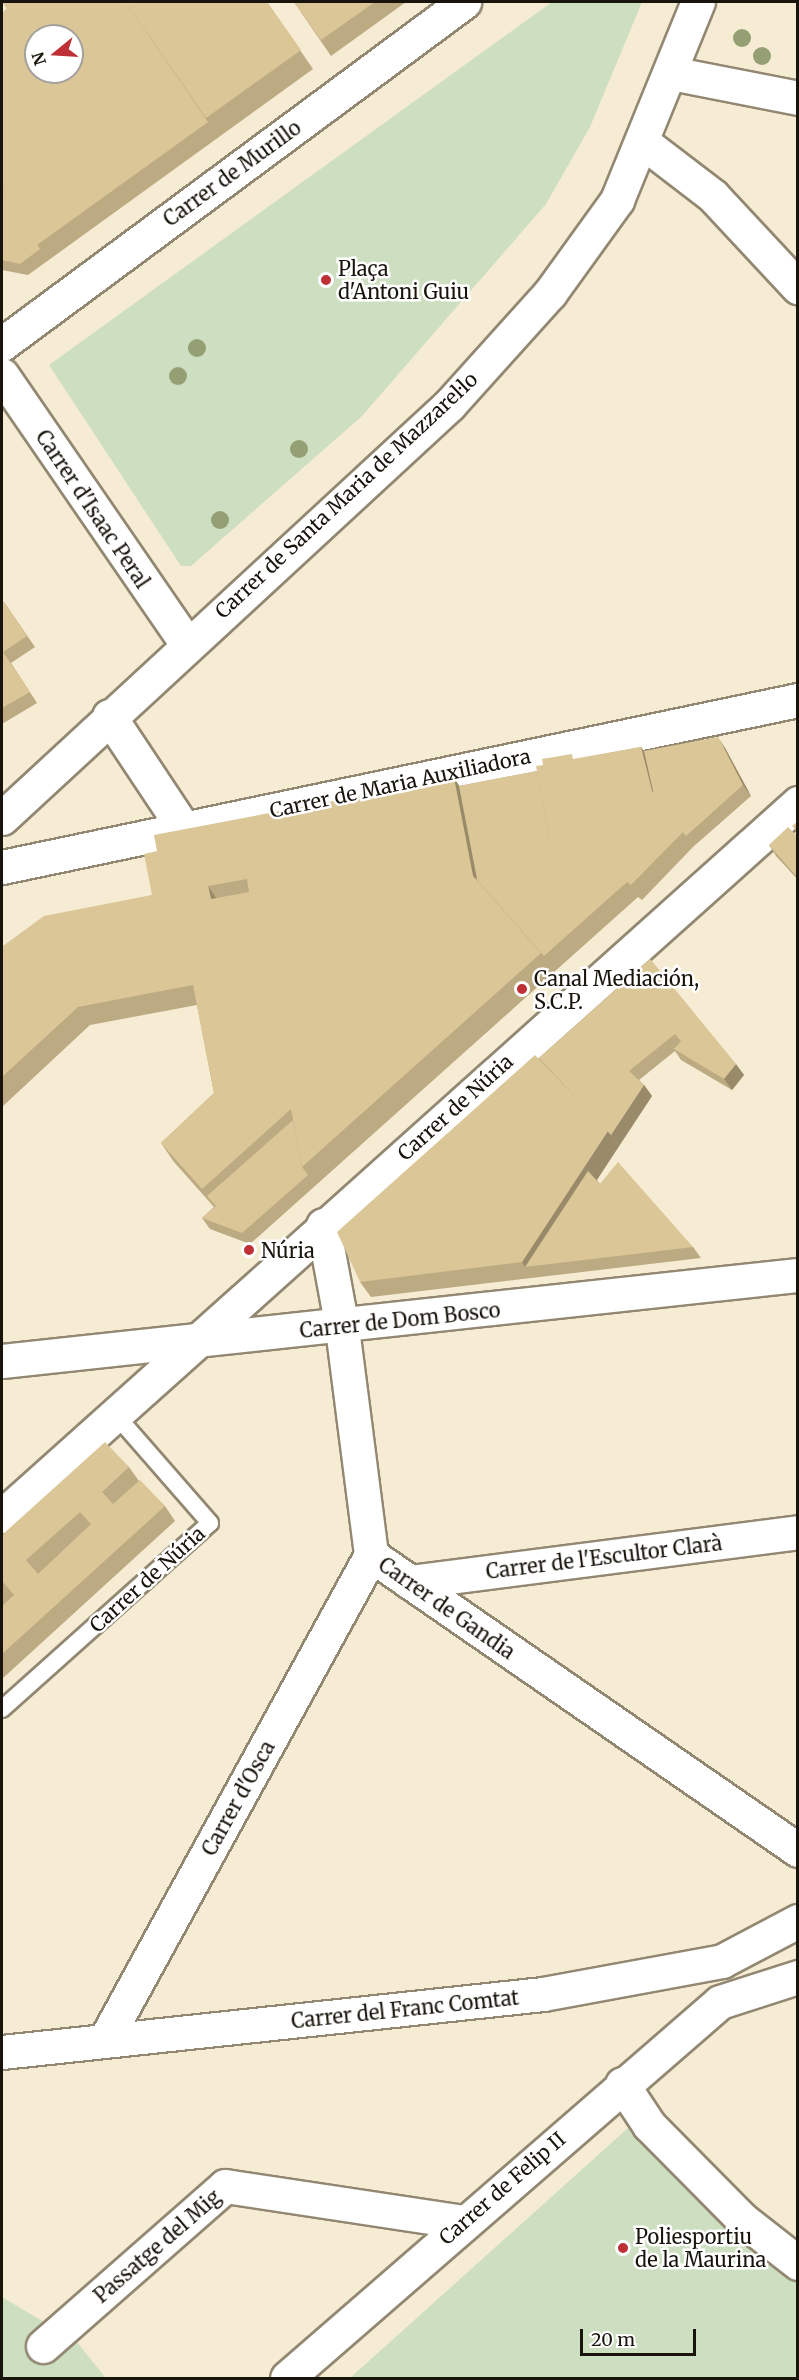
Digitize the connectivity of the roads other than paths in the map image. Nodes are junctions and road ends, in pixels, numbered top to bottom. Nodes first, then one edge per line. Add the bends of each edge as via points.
1 (464, 2) edge
2 (698, 2) edge
3 (671, 73) junction
4 (798, 98) edge
5 (644, 143) junction
6 (798, 287) edge
7 (2, 344) edge
8 (2, 375) edge
9 (186, 643) junction
10 (798, 700) edge
11 (110, 716) junction
12 (7, 800) edge
13 (798, 802) edge
14 (184, 829) junction
15 (2, 867) edge
16 (323, 1225) junction
17 (798, 1275) edge
18 (342, 1328) junction
19 (192, 1341) junction
20 (2, 1361) edge
21 (114, 1413) junction
22 (2, 1516) edge
23 (798, 1532) edge
24 (371, 1555) junction
25 (410, 1582) junction
26 (2, 1709) edge
27 (798, 1850) edge
28 (798, 1921) edge
29 (798, 1977) edge
30 (105, 2040) junction
31 (2, 2052) edge
32 (622, 2084) junction
33 (462, 2222) junction
34 (798, 2263) edge
35 (43, 2346) dead end
36 (287, 2379) edge

1 - 7 street, Carrer de Murillo
2 - 3 street, Carrer de Santa Maria de Mazzarel·lo
3 - 4 street
3 - 5 street, Carrer de Santa Maria de Mazzarel·lo
5 - 6 street via 713,196
5 - 9 street, Carrer de Santa Maria de Mazzarel·lo via 617,200 550,293 450,404
8 - 9 street, Carrer d'Isaac Peral
9 - 11 street, Carrer de Santa Maria de Mazzarel·lo
10 - 14 street, Carrer de Maria Auxiliadora
11 - 12 street, Carrer de Santa Maria de Mazzarel·lo
11 - 14 street
13 - 16 street, Carrer de Núria
14 - 15 street, Carrer de Maria Auxiliadora
16 - 18 street, Carrer de Gandia
16 - 19 street, Carrer de Núria
17 - 18 street, Carrer de Dom Bosco
18 - 19 street, Carrer de Dom Bosco
18 - 24 street, Carrer de Gandia
19 - 20 street, Carrer de Dom Bosco
19 - 21 street, Carrer de Núria
21 - 22 street, Carrer de Núria
21 - 26 lane, Carrer de Núria via 210,1523
23 - 25 street, Carrer de l'Escultor Clarà
24 - 25 street, Carrer de Gandia
24 - 30 street, Carrer d'Osca
25 - 27 street, Carrer de Gandia
28 - 30 street, Carrer del Franc Comtat via 722,1961 543,1994
29 - 32 street, Carrer de Felip II via 720,2002
30 - 31 street, Carrer del Franc Comtat
32 - 33 street, Carrer de Felip II
32 - 34 street via 650,2125 743,2220
33 - 35 street, Passatge del Mig via 225,2186
33 - 36 street, Carrer de Felip II

